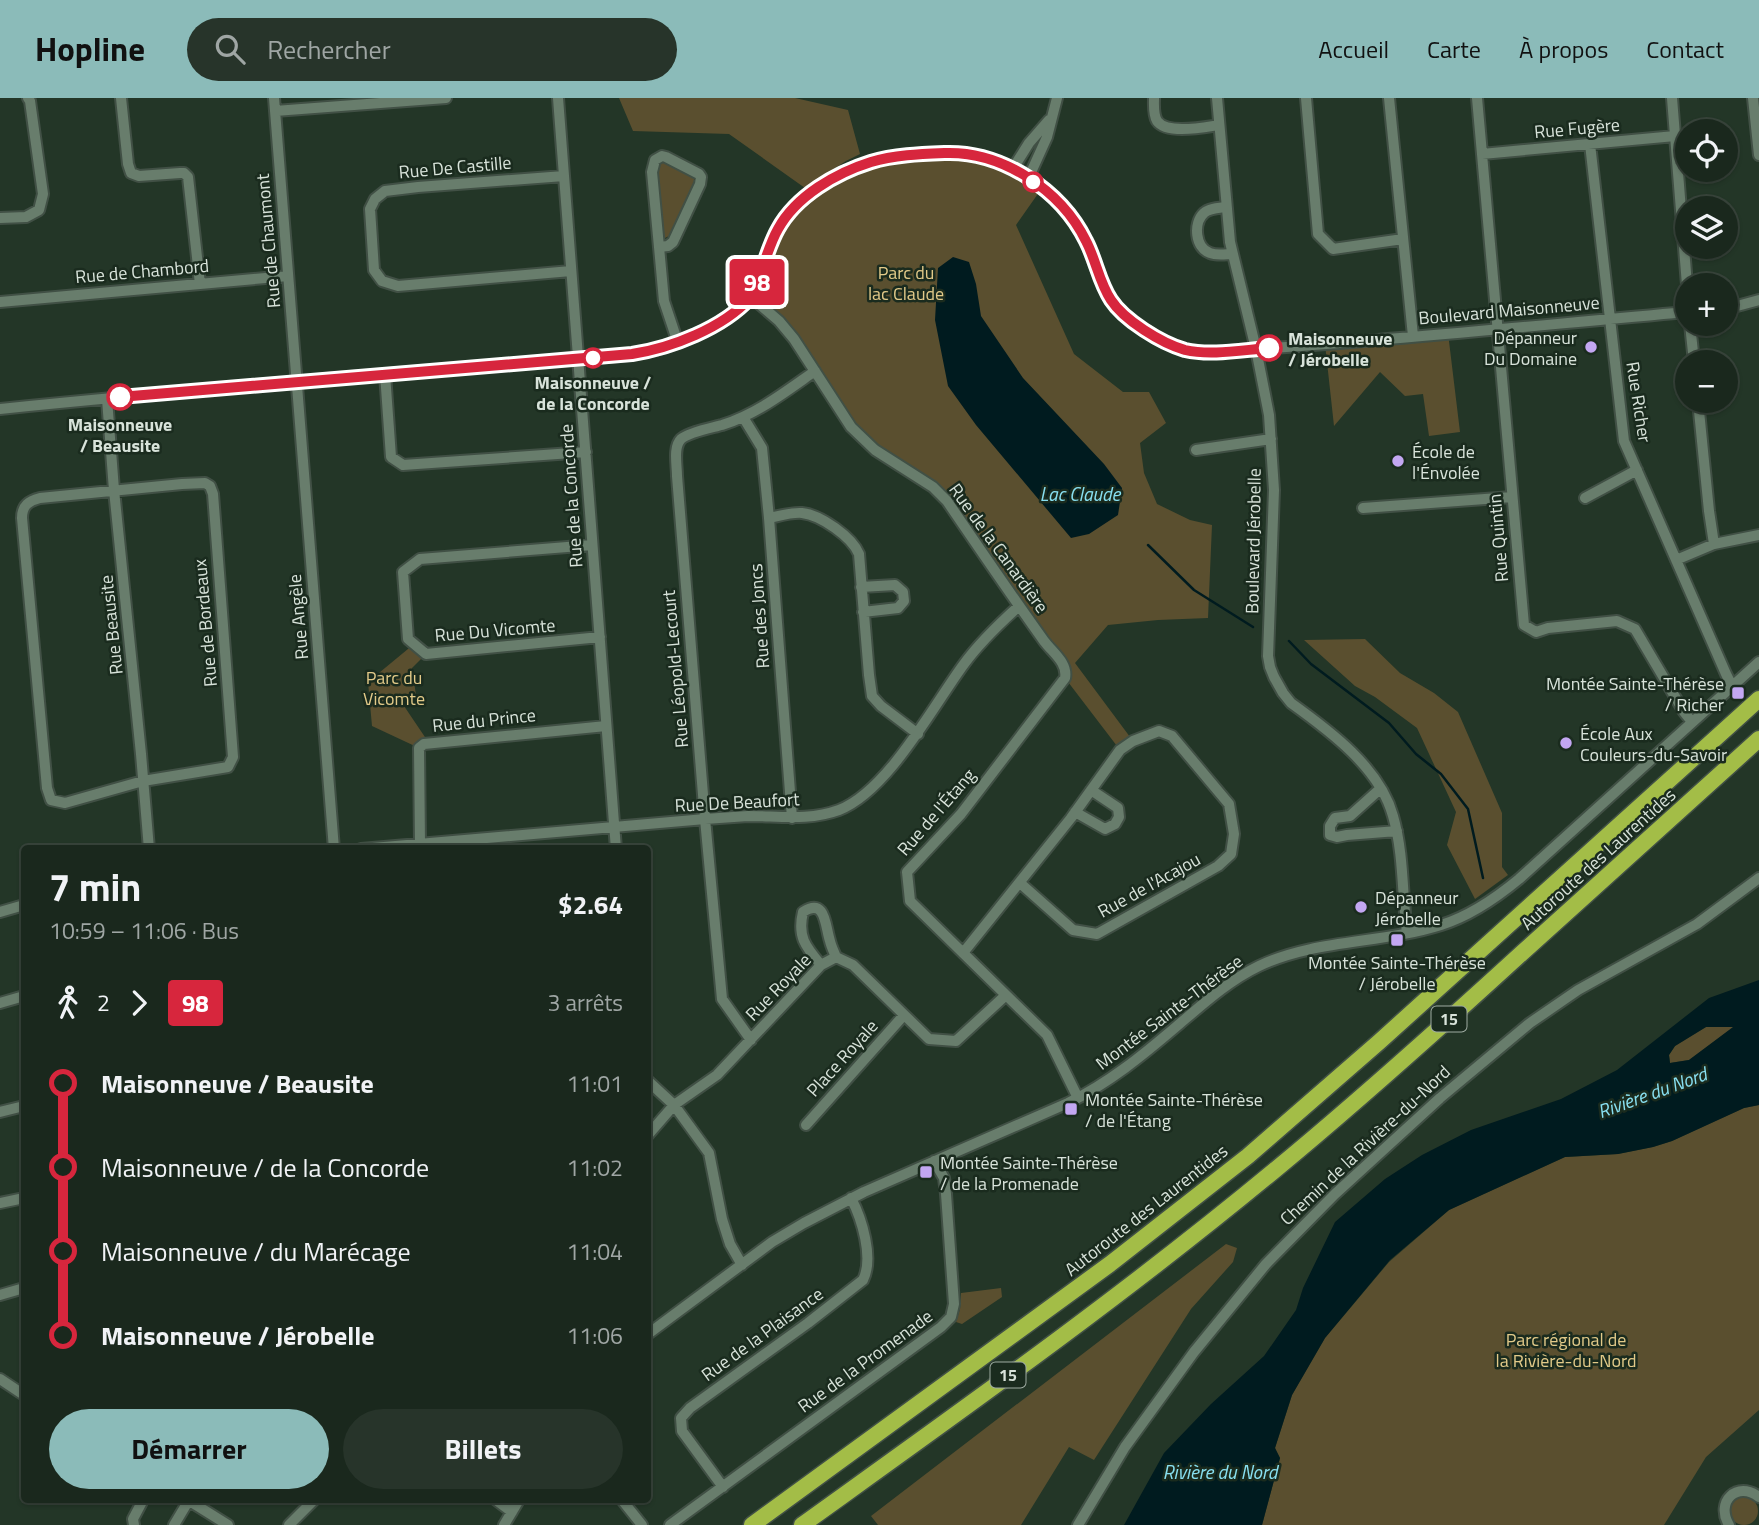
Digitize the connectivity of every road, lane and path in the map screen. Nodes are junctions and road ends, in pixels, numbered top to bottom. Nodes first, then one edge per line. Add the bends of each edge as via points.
1 (27, 98) edge
2 (121, 98) edge
3 (274, 98) edge
4 (446, 98) edge
5 (558, 98) edge
6 (1057, 98) edge
7 (1154, 98) edge
8 (1217, 98) edge
9 (1306, 98) edge
10 (1389, 98) edge
11 (1477, 98) edge
12 (1672, 98) edge
13 (1754, 98) edge
14 (275, 111) junction
15 (1051, 118) junction
16 (1219, 125) junction
17 (1675, 136) joint
18 (1590, 144) junction
19 (1482, 154) junction
20 (1759, 155) edge
21 (1013, 170) junction
22 (564, 176) junction
23 (1028, 179) junction
24 (1679, 182) edge
25 (1226, 207) junction
26 (0, 218) edge
27 (1403, 239) junction
28 (659, 247) junction
29 (1233, 254) junction
30 (571, 271) junction
31 (1686, 273) edge
32 (288, 276) junction
33 (200, 284) junction
34 (751, 297) junction
35 (1759, 300) edge
36 (0, 302) edge
37 (1738, 306) edge
38 (1675, 313) edge
39 (1610, 319) junction
40 (1497, 329) junction
41 (1413, 336) junction
42 (678, 343) junction
43 (1256, 349) junction
44 (578, 359) junction
45 (815, 371) junction
46 (385, 374) junction
47 (297, 382) junction
48 (107, 398) junction
49 (0, 409) edge
50 (1699, 413) edge
51 (743, 417) junction
52 (1271, 439) junction
53 (1196, 450) dead end
54 (586, 452) junction
55 (1637, 470) junction
56 (114, 490) junction
57 (1512, 497) junction
58 (1584, 498) dead end
59 (1363, 508) dead end
60 (769, 518) junction
61 (1759, 535) edge
62 (1714, 544) junction
63 (592, 545) junction
64 (1676, 560) junction
65 (861, 587) junction
66 (1019, 606) junction
67 (863, 612) junction
68 (600, 637) junction
69 (1759, 662) edge
70 (1065, 678) joint
71 (1732, 686) junction
72 (1759, 699) edge
73 (1692, 723) junction
74 (607, 726) junction
75 (918, 734) junction
76 (1759, 738) edge
77 (144, 781) junction
78 (1380, 789) junction
79 (1091, 790) junction
80 (1075, 812) junction
81 (792, 818) junction
82 (705, 819) junction
83 (614, 827) junction
84 (1397, 831) junction
85 (420, 844) junction
86 (149, 845) edge
87 (334, 845) edge
88 (408, 845) edge
89 (616, 845) edge
90 (1759, 878) edge
91 (1020, 883) junction
92 (21, 906) edge
93 (0, 912) edge
94 (1407, 933) junction
95 (963, 953) junction
96 (836, 957) junction
97 (821, 965) junction
98 (1006, 995) junction
99 (21, 997) edge
100 (0, 1003) edge
101 (904, 1014) junction
102 (751, 1040) junction
103 (651, 1083) edge
104 (1078, 1098) junction
105 (674, 1105) junction
106 (21, 1107) edge
107 (0, 1112) edge
108 (806, 1125) dead end
109 (651, 1132) edge
110 (934, 1161) junction
111 (851, 1198) junction
112 (21, 1199) edge
113 (0, 1203) edge
114 (742, 1265) junction
115 (21, 1289) edge
116 (0, 1295) edge
117 (651, 1332) edge
118 (0, 1379) edge
119 (21, 1393) edge
120 (723, 1487) junction
121 (1759, 1497) edge
122 (141, 1503) edge
123 (187, 1503) edge
124 (194, 1503) edge
125 (311, 1503) edge
126 (500, 1503) edge
127 (517, 1503) edge
128 (624, 1503) edge
129 (512, 1512) junction
130 (134, 1525) edge
131 (174, 1525) edge
132 (228, 1525) edge
133 (289, 1525) edge
134 (504, 1525) edge
135 (642, 1525) edge
136 (670, 1525) edge
137 (752, 1525) edge
138 (802, 1525) edge
139 (1078, 1525) edge
140 (1729, 1525) edge

1 - 26 street via 43,194 39,210 26,217
2 - 33 street via 131,173 184,173 188,177
3 - 14 street, Rue de Chaumont
4 - 14 street
5 - 22 street, Rue de la Concorde
6 - 15 street
7 - 16 street via 1158,122 1165,127
8 - 16 street, Boulevard Jérobelle
9 - 27 street via 1318,234 1333,248
10 - 27 street
11 - 19 street, Rue Quintin
12 - 17 street
13 - 20 street
14 - 32 street, Rue de Chaumont
15 - 21 street
15 - 23 street
16 - 25 street, Boulevard Jérobelle
17 - 18 street, Rue Fugère
18 - 19 street, Rue Fugère
18 - 39 street, Rue Richer
19 - 40 street, Rue Quintin
21 - 23 street, Boulevard Maisonneuve
21 - 34 street, Boulevard Maisonneuve via 978,155 953,153 895,157 847,171 808,195 784,220
22 - 30 street, Rue de la Concorde
22 - 30 street, Rue De Castille via 385,191 370,209 374,270 382,281 398,286
23 - 43 street, Boulevard Maisonneuve via 1074,220 1105,291 1129,319 1185,350
24 - 31 street
25 - 29 street, Boulevard Jérobelle
25 - 29 street via 1203,214 1197,230 1205,251
27 - 41 street
28 - 28 street via 673,242 701,180 699,174 662,156 652,169
28 - 42 street via 664,301
29 - 43 street, Boulevard Jérobelle
30 - 44 street, Rue de la Concorde
32 - 33 street, Rue de Chambord
32 - 47 street, Rue de Chaumont
33 - 36 street, Rue de Chambord
34 - 42 street via 726,317
34 - 45 street, Rue de la Canardière via 779,321
35 - 37 street
38 - 39 street, Boulevard Maisonneuve
39 - 40 street, Boulevard Maisonneuve
39 - 55 street, Rue Richer via 1624,441
40 - 41 street, Boulevard Maisonneuve
40 - 57 street, Rue Quintin
41 - 43 street, Boulevard Maisonneuve
42 - 44 street via 646,352
43 - 52 street, Boulevard Jérobelle
44 - 46 street
44 - 54 street, Rue de la Concorde
45 - 51 street, Rue Léopold-Lecourt
45 - 66 street, Rue de la Canardière via 850,427 947,501
46 - 47 street
46 - 54 street via 391,457 403,465
47 - 48 street
47 - 87 street, Rue Angèle
48 - 49 street
48 - 56 street, Rue Beausite
50 - 62 street
51 - 60 street, Rue des Joncs via 762,448
51 - 82 street, Rue Léopold-Lecourt via 687,435 677,445
52 - 53 street
52 - 78 street, Boulevard Jérobelle via 1270,667 1291,703 1350,750
54 - 63 street, Rue de la Concorde
55 - 58 street
55 - 64 street, Rue Richer
56 - 77 street, Rue Beausite
56 - 77 street, Rue de Bordeaux via 201,482 210,486 213,494 233,757 228,767
56 - 77 street via 34,500 22,512 47,788 51,800 65,803
57 - 59 street
57 - 73 street, Rue Quintin via 1524,625 1535,632 1617,621 1635,629
60 - 65 street via 801,513 820,518 852,541 859,554
60 - 81 street, Rue des Joncs
61 - 62 street
62 - 64 street
63 - 68 street, Rue de la Concorde
63 - 68 street, Rue Du Vicomte via 420,559 403,572 408,639 426,654
64 - 71 street, Rue Richer
65 - 67 street
65 - 67 street via 895,585 904,592 898,608
66 - 70 street, Rue de la Canardière via 1065,666
66 - 75 street, Rue De Beaufort via 964,664
67 - 75 street via 872,696
68 - 74 street, Rue de la Concorde
69 - 71 street, Montée Sainte-Thérèse
70 - 95 street, Rue de l'Étang via 961,814 907,872 910,901
71 - 73 street, Montée Sainte-Thérèse
72 - 137 highway, Autoroute des Laurentides / 15 via 1248,1156 1110,1264
73 - 94 street, Montée Sainte-Thérèse via 1497,896 1450,922
74 - 83 street, Rue de la Concorde
74 - 85 street, Rue du Prince via 424,744 419,748
75 - 81 street, Rue De Beaufort via 856,801 839,810
76 - 138 highway, Autoroute des Laurentides / 15 via 1441,1027 1273,1172 1110,1300
77 - 86 street, Rue Beausite
78 - 84 street, Boulevard Jérobelle
78 - 84 street via 1350,816 1335,818 1330,835
79 - 80 street, Rue de l'Acajou
79 - 80 street via 1118,808 1115,824 1105,829
79 - 91 street, Rue de l'Acajou via 1120,750 1133,741 1159,731 1172,736 1229,804 1234,834 1231,854 1219,866 1097,934 1073,930
80 - 91 street, Rue de l'Acajou
81 - 82 street, Rue De Beaufort
82 - 83 street, Rue De Beaufort
82 - 102 street, Rue Léopold-Lecourt via 722,999
83 - 85 street, Rue De Beaufort
83 - 89 street, Rue de la Concorde
84 - 94 street, Boulevard Jérobelle
85 - 88 street, Rue De Beaufort
90 - 139 street, Chemin de la Rivière-du-Nord via 1689,928 1578,990 1530,1023 1335,1194 1266,1264 1194,1352 1121,1453
91 - 95 street, Rue de l'Acajou
92 - 93 street
94 - 104 street, Montée Sainte-Thérèse via 1312,948 1258,967 1223,988 1114,1076
95 - 98 street, Rue de l'Étang
96 - 97 street, Rue Royale
96 - 97 street via 823,914 809,908 800,923 805,945
96 - 101 street, Rue Royale via 853,965
97 - 102 street, Rue Royale
98 - 101 street, Rue Royale via 956,1041 929,1039
98 - 104 street, Rue de l'Étang via 1047,1035
99 - 100 street
101 - 108 street, Place Royale
102 - 105 street, Rue Royale via 717,1075
103 - 105 street
104 - 110 street, Montée Sainte-Thérèse
105 - 109 street, Rue Royale
105 - 114 street via 709,1153 722,1219
106 - 107 street
110 - 111 street, Montée Sainte-Thérèse
110 - 120 street, Rue de la Promenade via 944,1178 946,1194 954,1304 949,1320
111 - 114 street, Montée Sainte-Thérèse via 777,1239
111 - 120 street, Rue de la Plaisance via 866,1247 863,1280 681,1418 682,1431
112 - 113 street
114 - 117 street, Montée Sainte-Thérèse
115 - 116 street
118 - 119 street
120 - 136 street, Rue de la Promenade
121 - 140 street via 1745,1490 1732,1495 1724,1506
122 - 130 street
123 - 131 street
124 - 132 street
125 - 133 street
126 - 129 street
127 - 129 street
128 - 135 street
129 - 134 street

